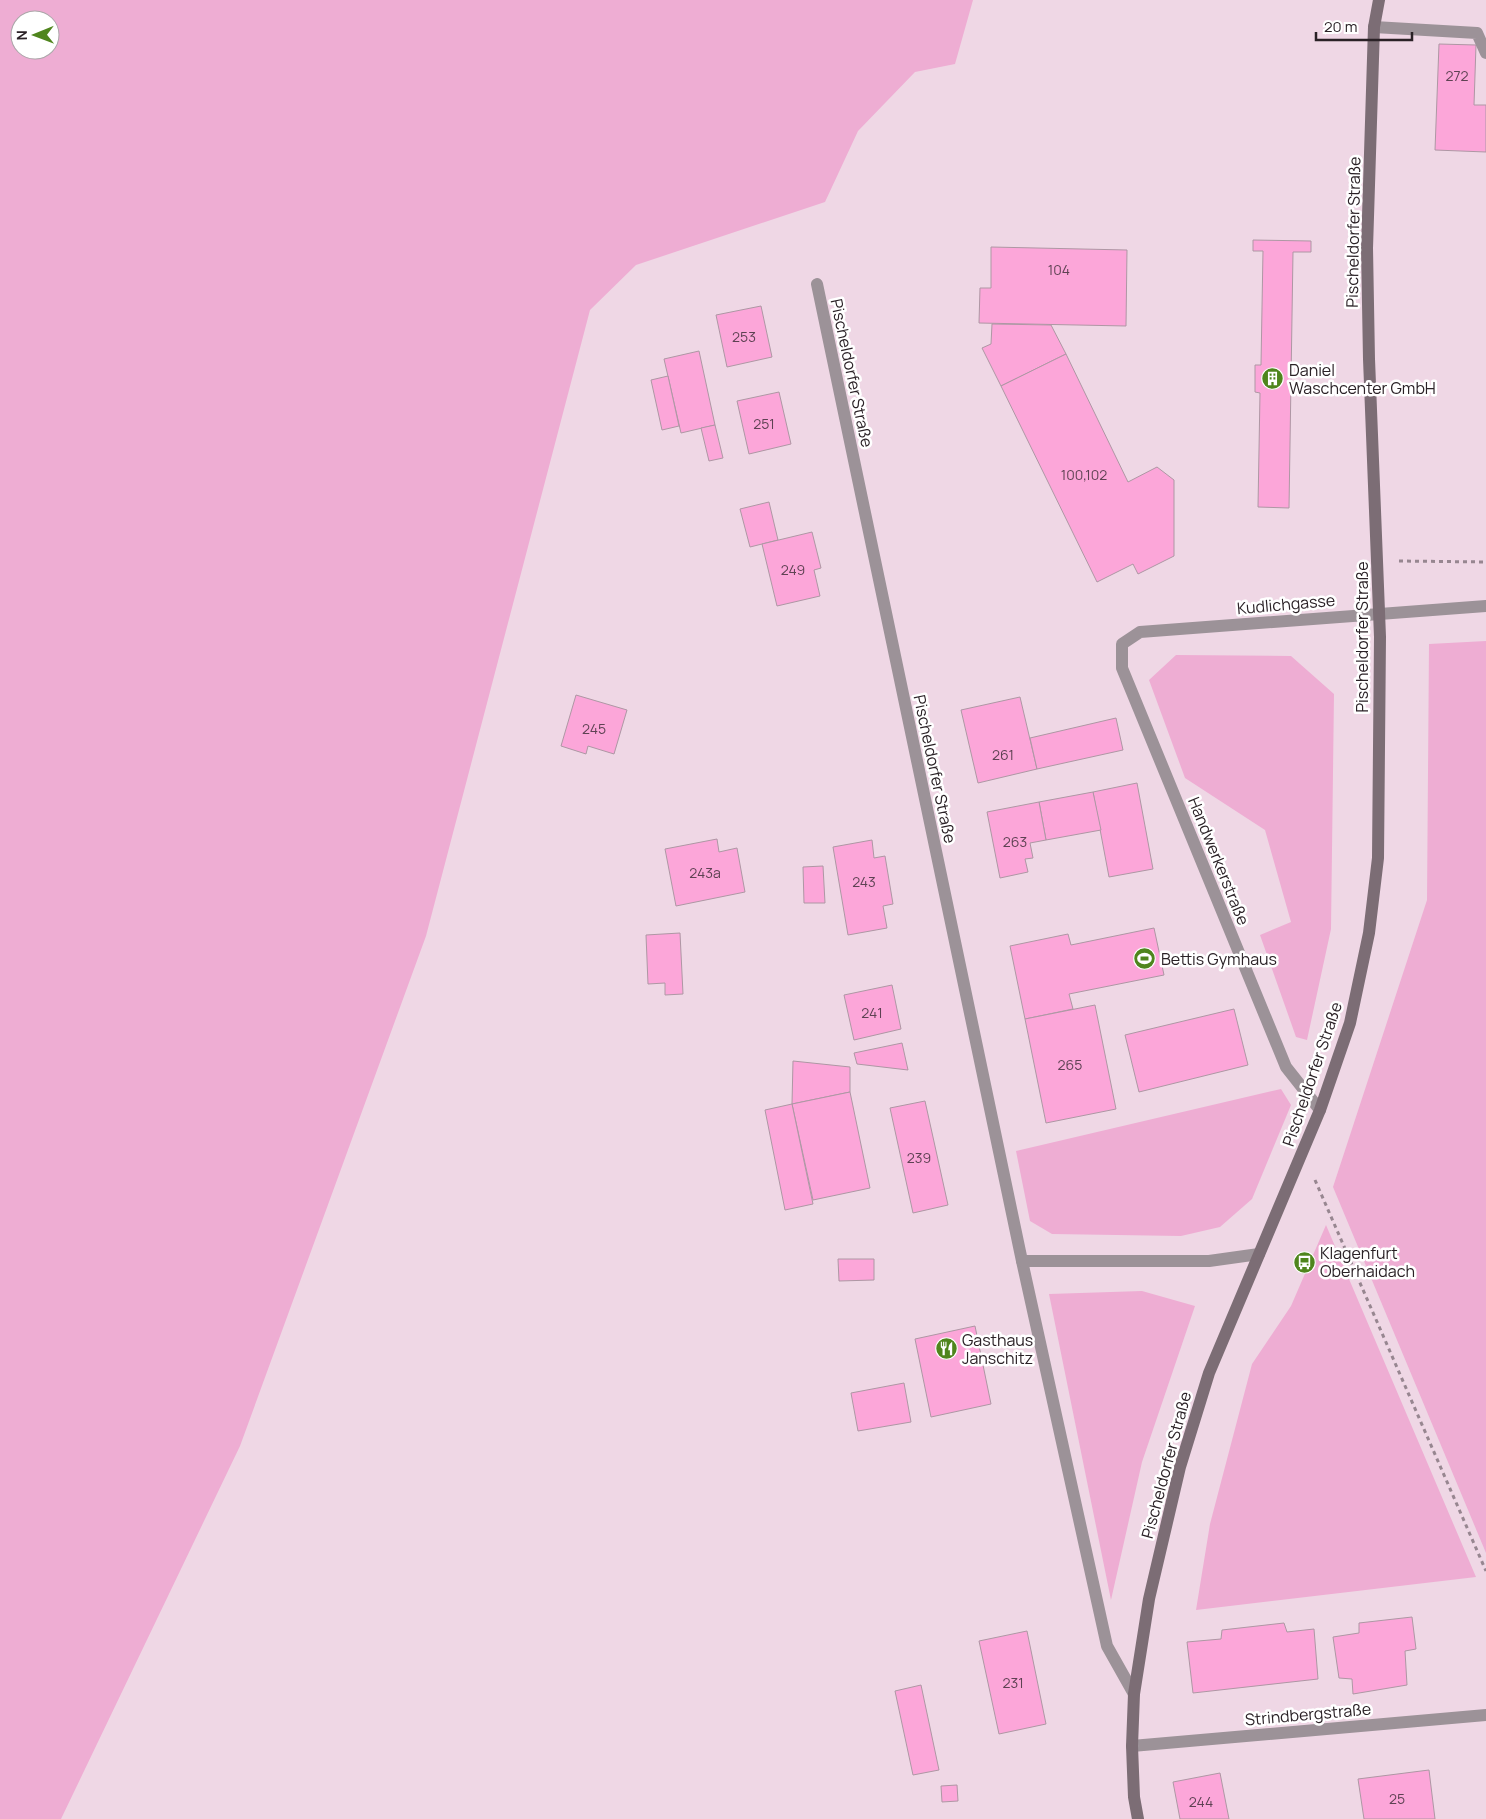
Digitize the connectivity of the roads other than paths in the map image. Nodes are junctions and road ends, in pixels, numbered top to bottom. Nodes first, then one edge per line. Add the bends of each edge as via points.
1 (1379, 0) edge
2 (1374, 27) junction
3 (1486, 53) edge
4 (816, 284) dead end
5 (1486, 606) edge
6 (1380, 612) junction
7 (1122, 644) joint
8 (1320, 1110) junction
9 (1259, 1254) junction
10 (1022, 1261) junction
11 (1134, 1694) junction
12 (1486, 1715) edge
13 (1132, 1746) junction
14 (1138, 1819) edge

1 - 2 main road, Pischeldorfer Straße
2 - 3 street via 1477,33
2 - 6 main road, Pischeldorfer Straße via 1367,248
4 - 10 street, Pischeldorfer Straße
5 - 6 street, Kudlichgasse
6 - 7 street, Kudlichgasse via 1140,632
6 - 8 main road, Pischeldorfer Straße via 1378,858 1369,933 1350,1024
7 - 8 street, Handwerkerstraße via 1122,668 1286,1067
8 - 9 main road, Pischeldorfer Straße
9 - 10 street via 1209,1261
9 - 11 main road, Pischeldorfer Straße via 1209,1373 1180,1467 1149,1598
10 - 11 street, Pischeldorfer Straße via 1107,1646
11 - 13 main road, Pischeldorfer Straße
12 - 13 street, Strindbergstraße
13 - 14 main road, Pischeldorfer Straße

